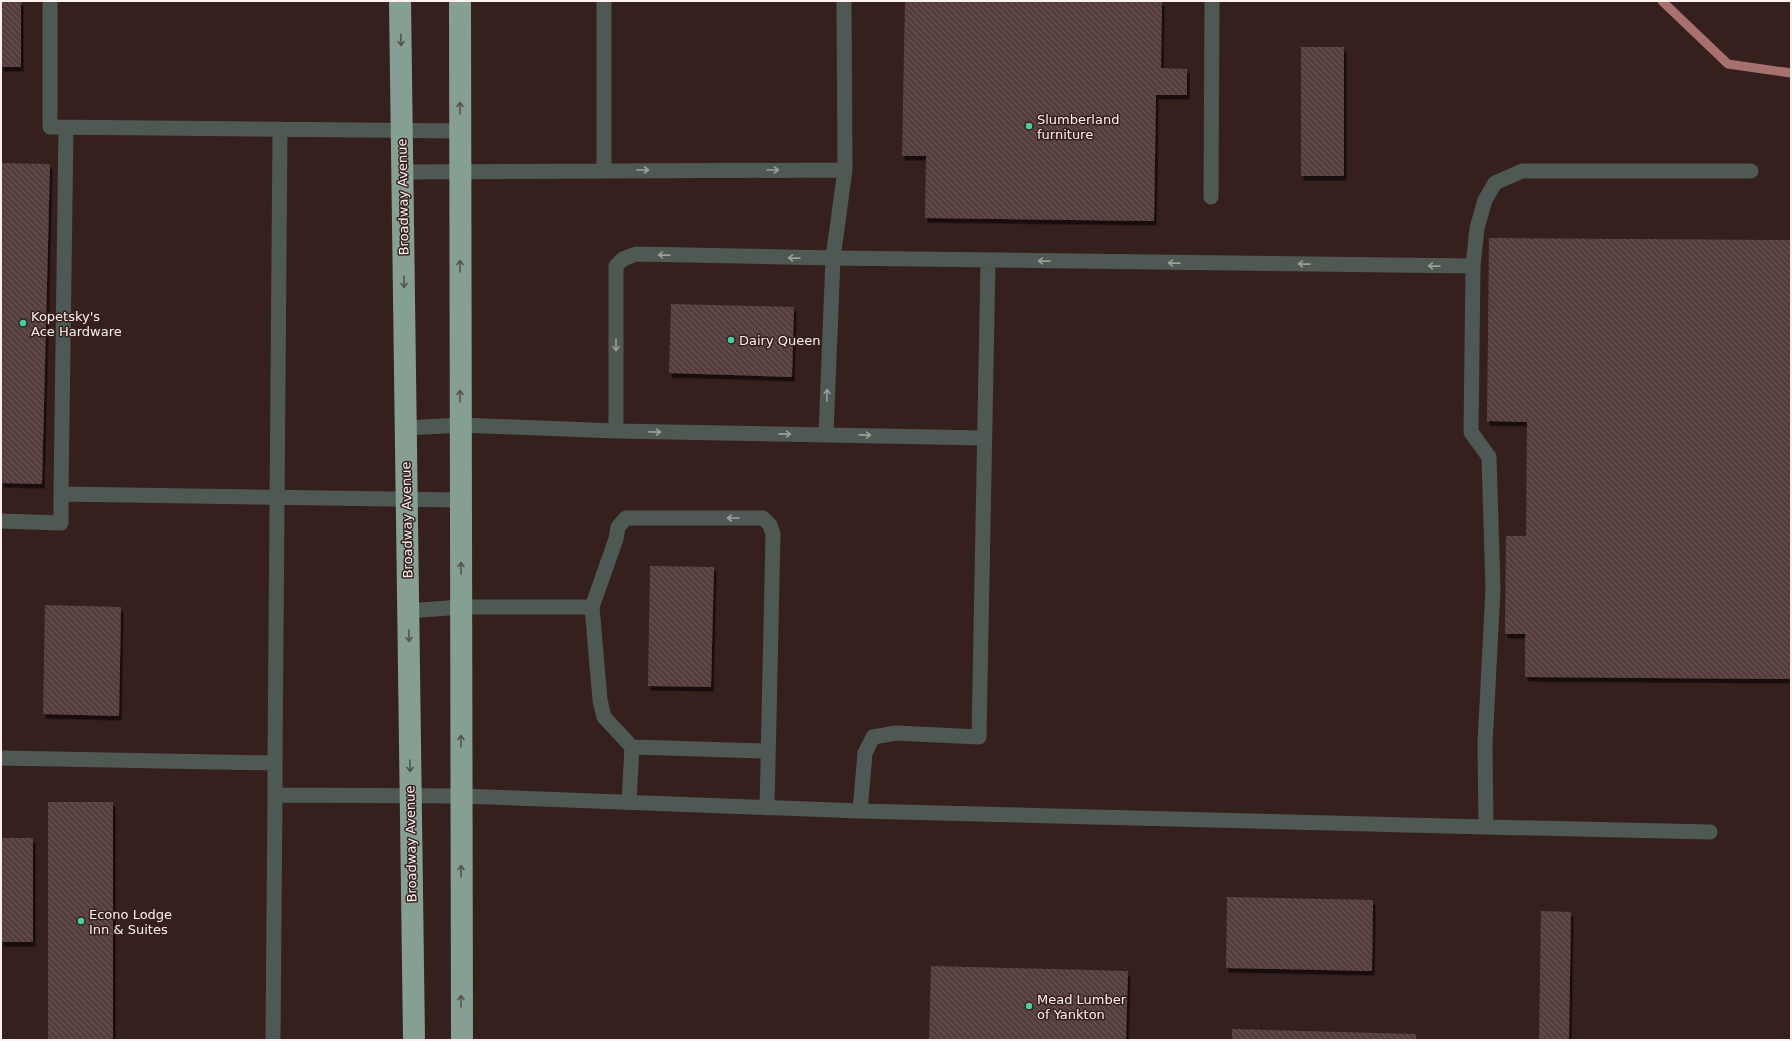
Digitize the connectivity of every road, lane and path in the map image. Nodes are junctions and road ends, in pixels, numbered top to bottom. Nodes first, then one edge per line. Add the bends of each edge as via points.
1 (50, 1) edge
2 (400, 1) edge
3 (460, 1) edge
4 (604, 1) edge
5 (844, 1) edge
6 (1212, 1) edge
7 (66, 127) junction
8 (280, 129) junction
9 (402, 131) junction
10 (460, 131) junction
11 (604, 170) junction
12 (845, 170) junction
13 (460, 171) junction
14 (1751, 171) dead end
15 (403, 172) junction
16 (1211, 197) dead end
17 (832, 258) junction
18 (988, 261) junction
19 (1473, 266) junction
20 (460, 425) junction
21 (406, 428) junction
22 (616, 431) junction
23 (826, 434) junction
24 (985, 438) junction
25 (61, 494) junction
26 (276, 497) junction
27 (407, 499) junction
28 (461, 500) junction
29 (1, 521) edge
30 (461, 606) junction
31 (592, 607) junction
32 (408, 611) junction
33 (632, 747) junction
34 (768, 751) junction
35 (1, 758) edge
36 (275, 764) junction
37 (275, 795) junction
38 (411, 796) junction
39 (461, 796) junction
40 (629, 802) junction
41 (767, 808) junction
42 (860, 811) junction
43 (1486, 827) junction
44 (1710, 832) dead end
45 (273, 1040) edge
46 (414, 1040) edge
47 (462, 1040) edge

1 - 7 lane via 50,127
2 -> 9 highway, Broadway Avenue
10 -> 3 highway
4 - 11 lane
5 - 12 lane
6 - 16 lane
7 - 8 lane
7 - 25 lane
8 - 9 lane
8 - 26 lane
9 - 10 lane
9 - 15 highway, Broadway Avenue
10 - 13 highway
11 -> 12 lane
11 - 13 lane
12 - 17 lane
13 - 15 lane
20 -> 13 highway
14 - 19 lane via 1522,171 1496,183 1485,200 1477,228
15 -> 21 highway, Broadway Avenue
17 - 18 lane
17 -> 22 lane via 636,254 623,259 616,266
23 -> 17 lane
19 -> 18 lane
18 - 24 lane
19 - 43 lane via 1471,432 1489,457 1493,589 1485,744
20 - 21 lane
20 - 22 lane
20 - 28 highway
21 - 27 highway, Broadway Avenue
22 -> 23 lane
23 -> 24 lane
24 - 42 lane via 979,737 896,733 873,737 865,753
25 - 26 lane
25 - 29 lane via 61,522
26 - 27 lane
26 - 36 lane
27 - 28 lane
27 - 32 highway, Broadway Avenue
30 -> 28 highway
30 - 31 lane
30 - 32 lane
39 -> 30 highway
31 - 33 lane via 600,700 604,717
34 -> 31 lane via 772,534 770,525 763,518 626,518 618,526 616,539
32 -> 38 highway, Broadway Avenue
33 - 34 lane
33 - 40 lane
34 - 41 lane
35 - 36 lane
36 - 37 lane
37 - 38 lane
37 - 45 lane
38 - 39 lane
38 - 46 highway, Broadway Avenue
39 - 40 lane
47 -> 39 highway
40 - 41 lane
41 - 42 lane
42 - 43 lane
43 - 44 lane

